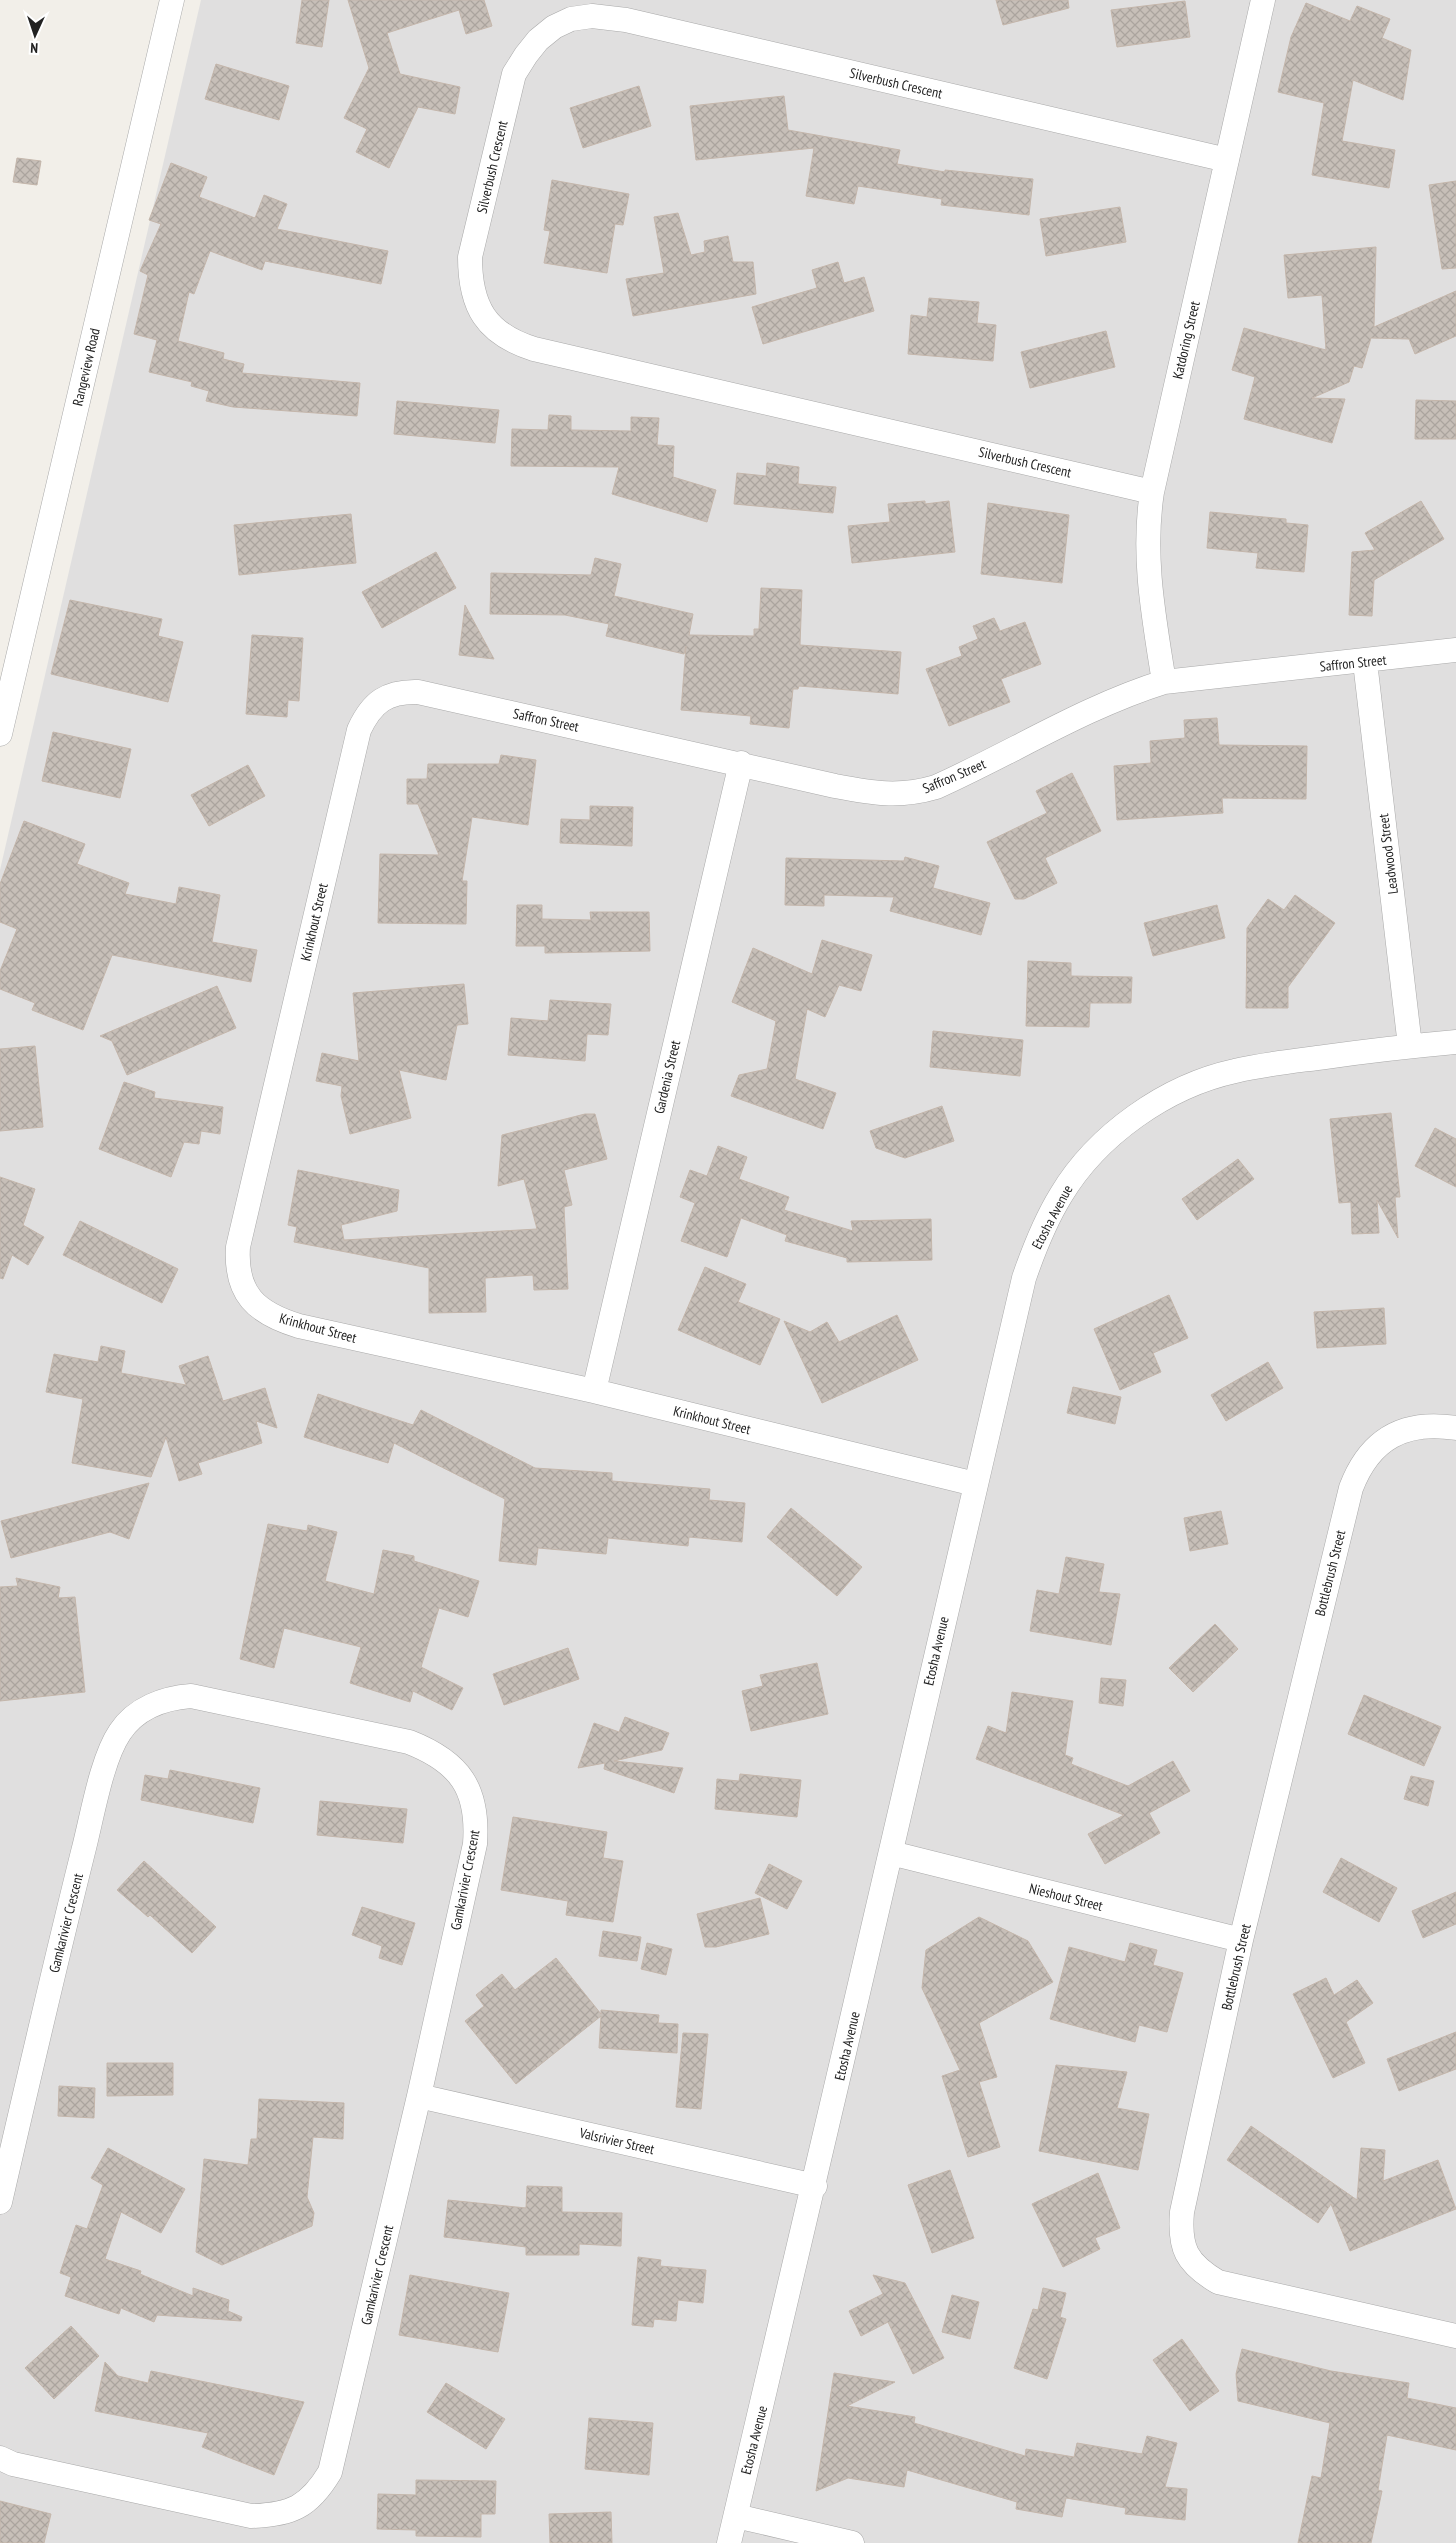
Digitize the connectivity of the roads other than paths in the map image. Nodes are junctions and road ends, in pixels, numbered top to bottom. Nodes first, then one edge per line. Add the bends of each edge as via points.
1 (172, 0) edge
2 (1263, 0) edge
3 (1227, 160) junction
4 (1152, 492) junction
5 (1456, 650) edge
6 (1365, 662) junction
7 (1164, 682) junction
8 (386, 697) joint
9 (0, 734) edge
10 (741, 763) junction
11 (1456, 1042) edge
12 (1410, 1046) junction
13 (594, 1391) junction
14 (1456, 1428) edge
15 (975, 1484) junction
16 (890, 1853) junction
17 (1241, 1940) junction
18 (420, 2096) junction
19 (815, 2186) junction
20 (0, 2202) edge
21 (1456, 2336) edge
22 (0, 2458) edge
23 (736, 2516) junction
24 (729, 2543) edge
25 (852, 2543) edge

1 - 9 street, Rangeview Road
2 - 3 street, Katdoring Street
3 - 4 street, Katdoring Street
3 - 4 street, Silverbush Crescent via 626,20 592,16 571,19 549,31 538,40 514,74 470,257 470,279 484,318 513,342
4 - 7 street, Katdoring Street via 1147,555
5 - 6 street, Saffron Street
6 - 7 street, Saffron Street
6 - 12 street, Leadwood Street
7 - 10 street, Saffron Street via 1094,709 952,780 918,792 881,794
8 - 10 street, Saffron Street via 418,692
8 - 13 street, Krinkhout Street via 370,710 359,730 238,1248 239,1277 248,1296 279,1320
10 - 13 street, Gardenia Street
11 - 12 street, Etosha Avenue
12 - 15 street, Etosha Avenue via 1234,1071 1197,1084 1167,1097 1133,1119 1086,1160 1061,1194 1042,1229 1024,1278
13 - 15 street, Krinkhout Street
14 - 17 street, Bottlebrush Street via 1410,1428 1384,1440 1363,1462 1351,1488
15 - 16 street, Etosha Avenue
16 - 17 street, Nieshout Street
16 - 19 street, Etosha Avenue
17 - 21 street, Bottlebrush Street via 1182,2212 1180,2234 1184,2251 1205,2275 1231,2286
18 - 19 street, Valsrivier Street
18 - 20 street, Gamkarivier Crescent via 475,1844 473,1807 461,1778 434,1752 409,1742 192,1696 172,1697 144,1710 121,1730 106,1763
18 - 22 street, Gamkarivier Crescent via 330,2472 312,2498 278,2514 251,2516 14,2464
19 - 23 street, Etosha Avenue
23 - 24 street, Etosha Avenue
23 - 25 street

